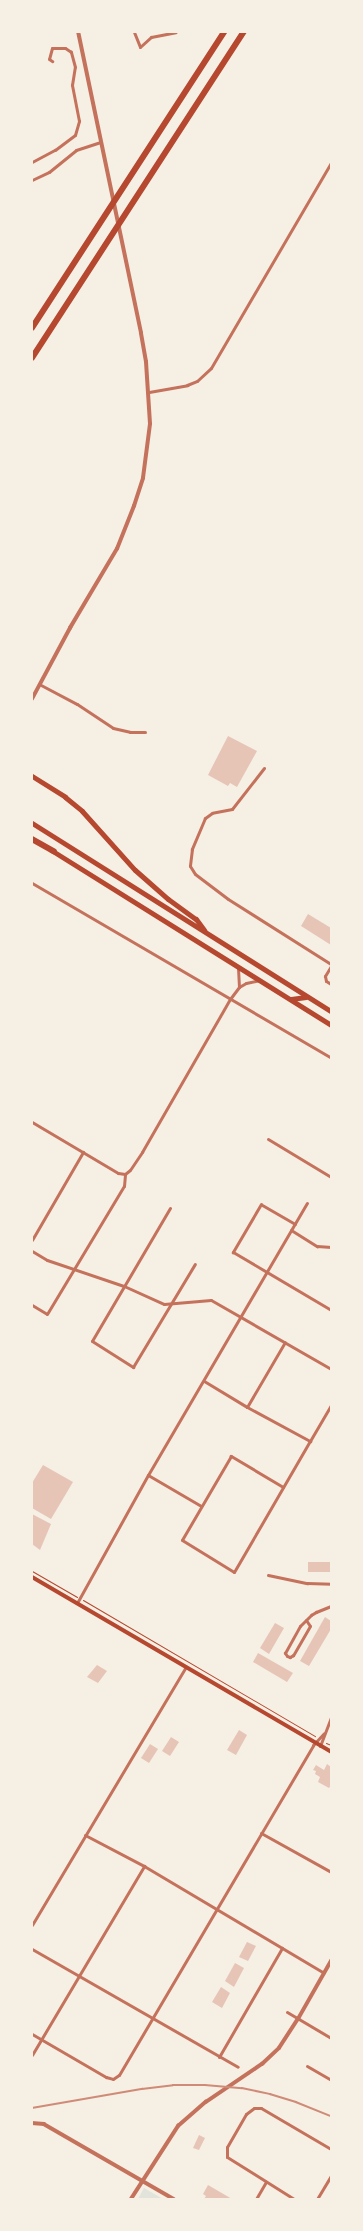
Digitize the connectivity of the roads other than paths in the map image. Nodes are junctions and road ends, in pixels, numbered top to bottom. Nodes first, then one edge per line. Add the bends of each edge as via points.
1 (78, 32) edge
2 (134, 32) edge
3 (176, 32) edge
4 (224, 32) edge
5 (244, 32) edge
6 (52, 61) dead end
7 (100, 142) junction
8 (32, 162) edge
9 (331, 163) edge
10 (32, 180) edge
11 (33, 326) edge
12 (32, 360) edge
13 (149, 392) junction
14 (39, 684) junction
15 (32, 699) edge
16 (144, 732) dead end
17 (264, 768) dead end
18 (32, 776) edge
19 (32, 823) edge
20 (32, 838) edge
21 (54, 851) joint
22 (32, 882) edge
23 (206, 933) junction
24 (331, 965) edge
25 (238, 966) junction
26 (260, 980) junction
27 (331, 984) edge
28 (239, 988) junction
29 (309, 998) junction
30 (230, 999) junction
31 (291, 999) junction
32 (331, 1011) edge
33 (331, 1025) edge
34 (331, 1058) edge
35 (32, 1122) edge
36 (268, 1139) dead end
37 (83, 1152) junction
38 (125, 1174) junction
39 (331, 1176) edge
40 (307, 1203) dead end
41 (170, 1208) dead end
42 (295, 1224) junction
43 (291, 1230) junction
44 (32, 1240) edge
45 (331, 1247) edge
46 (32, 1251) edge
47 (195, 1264) dead end
48 (74, 1268) junction
49 (268, 1272) junction
50 (124, 1286) junction
51 (32, 1305) edge
52 (171, 1305) junction
53 (331, 1310) edge
54 (242, 1316) junction
55 (285, 1342) junction
56 (331, 1369) edge
57 (204, 1381) junction
58 (331, 1405) edge
59 (247, 1407) junction
60 (310, 1441) junction
61 (148, 1474) junction
62 (284, 1487) junction
63 (201, 1506) junction
64 (268, 1574) dead end
65 (32, 1577) edge
66 (331, 1584) edge
67 (77, 1603) junction
68 (331, 1606) edge
69 (306, 1620) junction
70 (186, 1667) junction
71 (331, 1717) edge
72 (324, 1733) junction
73 (315, 1743) junction
74 (320, 1746) junction
75 (331, 1752) edge
76 (261, 1832) junction
77 (86, 1835) junction
78 (144, 1866) junction
79 (331, 1872) edge
80 (217, 1910) junction
81 (32, 1925) edge
82 (282, 1948) junction
83 (32, 1949) edge
84 (331, 1961) edge
85 (324, 1972) junction
86 (80, 1977) junction
87 (286, 2012) dead end
88 (152, 2019) junction
89 (298, 2019) junction
90 (32, 2034) edge
91 (331, 2038) edge
92 (41, 2040) junction
93 (32, 2055) edge
94 (219, 2057) junction
95 (307, 2066) dead end
96 (238, 2067) dead end
97 (331, 2080) edge
98 (32, 2123) edge
99 (331, 2149) edge
100 (331, 2176) edge
101 (142, 2181) junction
102 (266, 2182) junction
103 (131, 2199) edge
104 (174, 2199) edge
105 (256, 2199) edge
106 (294, 2199) edge
107 (317, 2199) edge

1 - 7 street
2 - 3 street via 140,47 151,37
4 - 11 highway
5 - 12 highway
6 - 8 street via 49,59 52,48 65,48 71,52 75,67 72,85 79,121 75,135 55,150
7 - 10 street via 76,150 50,172
7 - 13 street via 141,333
9 - 13 street via 211,368 197,381 187,385
13 - 14 street via 150,424 147,452 143,478 134,506 116,549
14 - 15 street
14 - 16 street via 77,704 113,728
17 - 24 street via 232,809 212,813 205,818 192,849 190,866 195,874 228,899
18 - 23 highway via 82,811 135,870 196,919
19 - 23 highway
20 - 21 highway
21 - 25 highway
22 - 30 street
23 - 29 highway
24 - 27 street via 325,979
25 - 26 highway
25 - 28 street
26 - 28 street via 246,983
26 - 31 highway
28 - 30 street
29 - 31 highway
29 - 32 highway
30 - 34 street
30 - 38 street via 142,1152
31 - 33 highway
35 - 37 street
36 - 39 street
37 - 38 street via 118,1173
37 - 44 street
38 - 48 street via 124,1186
40 - 42 street
41 - 50 street
42 - 43 street
42 - 49 street via 261,1204 233,1252
43 - 45 street via 317,1246
43 - 49 street
46 - 48 street via 47,1260
47 - 52 street
48 - 50 street
48 - 51 street via 47,1314
49 - 53 street
49 - 54 street
50 - 52 street
50 - 52 street via 92,1341 133,1367
52 - 54 street via 211,1300
54 - 55 street
54 - 57 street
55 - 56 street
55 - 59 street
57 - 59 street
57 - 61 street
58 - 60 street
59 - 60 street
60 - 62 street
61 - 63 street
61 - 67 street
62 - 63 street via 231,1456
62 - 63 street via 234,1572 182,1540
64 - 66 street via 307,1583
65 - 67 main road
67 - 70 main road
68 - 69 street via 316,1612
69 - 69 street via 300,1626 285,1653 286,1656 293,1655 310,1626
70 - 73 main road
70 - 77 street
71 - 72 street
72 - 73 street
72 - 74 street
73 - 74 main road
73 - 76 street
74 - 75 main road
76 - 79 street
76 - 80 street
77 - 78 street
77 - 81 street
78 - 80 street
78 - 86 street
80 - 82 street
80 - 88 street
82 - 85 street
82 - 94 street
83 - 86 street
84 - 85 street
85 - 89 street
86 - 88 street
86 - 92 street
87 - 89 street
88 - 92 street via 119,2075 113,2078 106,2077
88 - 94 street
89 - 91 street
89 - 101 street via 279,2048 262,2064 206,2102 178,2126
90 - 92 street
92 - 93 street
94 - 96 street
95 - 97 street
98 - 101 street via 44,2124
99 - 102 street via 261,2108 254,2108 246,2114 226,2151 232,2161
100 - 107 street
101 - 103 street
101 - 104 street
102 - 105 street
102 - 106 street

